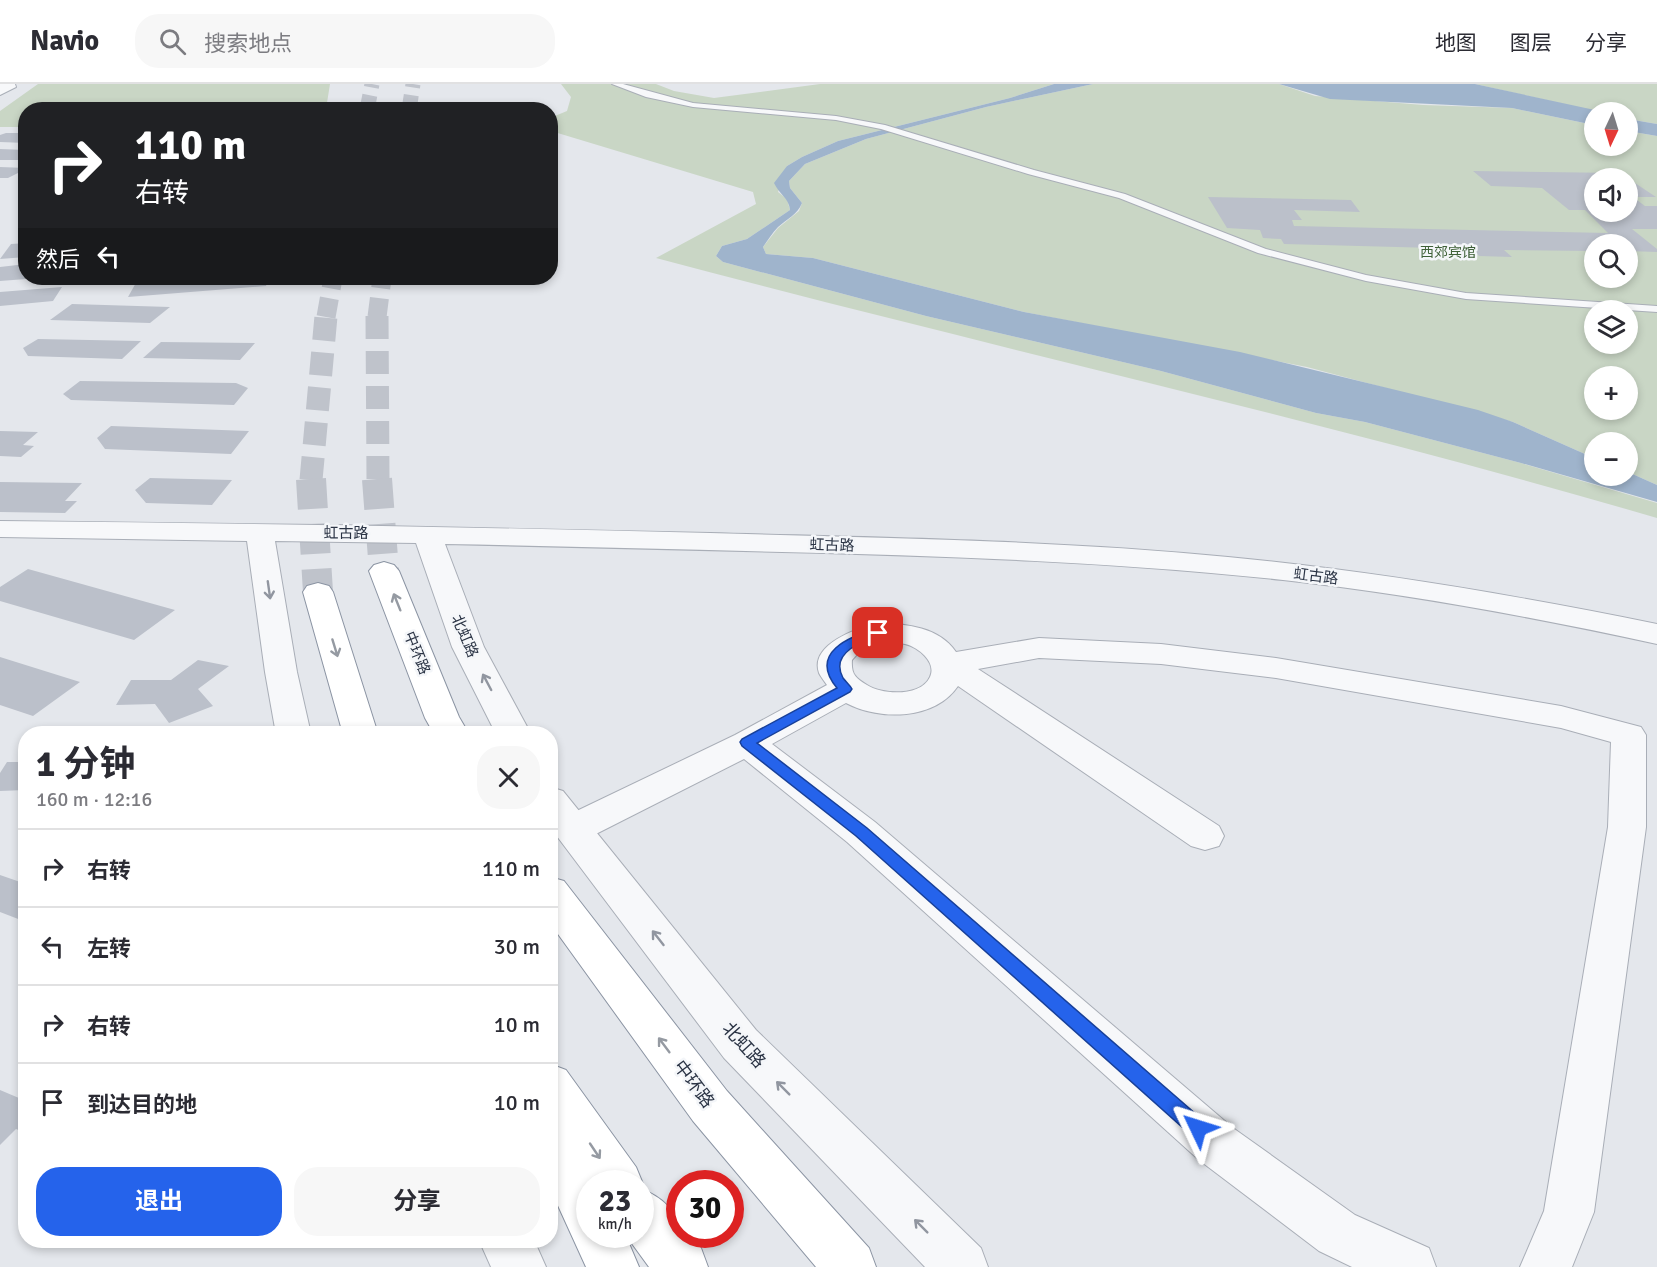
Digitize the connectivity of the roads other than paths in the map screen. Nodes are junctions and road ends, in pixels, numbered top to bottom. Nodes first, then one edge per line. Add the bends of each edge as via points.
1 (2, 84) edge
2 (616, 84) edge
3 (0, 91) edge
4 (1657, 309) edge
5 (0, 529) edge
6 (260, 532) junction
7 (427, 534) junction
8 (384, 571) tunnel mouth
9 (318, 592) tunnel mouth
10 (1657, 634) edge
11 (948, 664) junction
12 (846, 689) junction
13 (292, 726) edge
14 (359, 726) edge
15 (447, 726) edge
16 (510, 726) edge
17 (747, 742) junction
18 (562, 814) edge
19 (1206, 836) dead end
20 (558, 903) edge
21 (558, 1097) edge
22 (558, 1151) edge
23 (757, 1160) junction
24 (608, 1170) edge
25 (576, 1188) edge
26 (654, 1231) edge
27 (509, 1248) edge
28 (604, 1248) edge
29 (520, 1267) edge
30 (613, 1267) edge
31 (682, 1267) edge
32 (850, 1267) edge
33 (873, 1267) edge
34 (962, 1267) edge
35 (1410, 1267) edge
36 (1546, 1267) edge

1 - 3 street via 9,87
2 - 4 lane via 693,105 836,118 882,127 1122,196 1262,250 1366,278 1466,296
5 - 6 street, 虹古路
6 - 7 street, 虹古路
6 -> 13 street
7 - 10 street, 虹古路 via 991,549 1163,560 1313,574 1452,595
16 -> 7 street, 北虹路 via 468,647
15 -> 8 highway, 中环路
9 -> 14 highway
11 - 12 street via 948,676 942,686 914,701 877,703
11 - 12 street via 930,643 914,636 878,633 861,637 846,645 833,666 836,678
11 - 19 street
11 - 36 street via 1039,648 1161,654 1276,668 1561,717 1629,735 1627,827 1569,1212
12 - 17 street
17 - 18 street
17 - 35 street via 861,832 1216,1144 1337,1233
34 -> 18 street, 北虹路 via 740,1044
23 -> 20 highway, 中环路 via 710,1106
21 -> 24 highway
22 - 25 highway
23 - 32 highway, 中环路
23 - 33 highway
26 - 31 highway
27 - 29 street
28 - 30 highway

